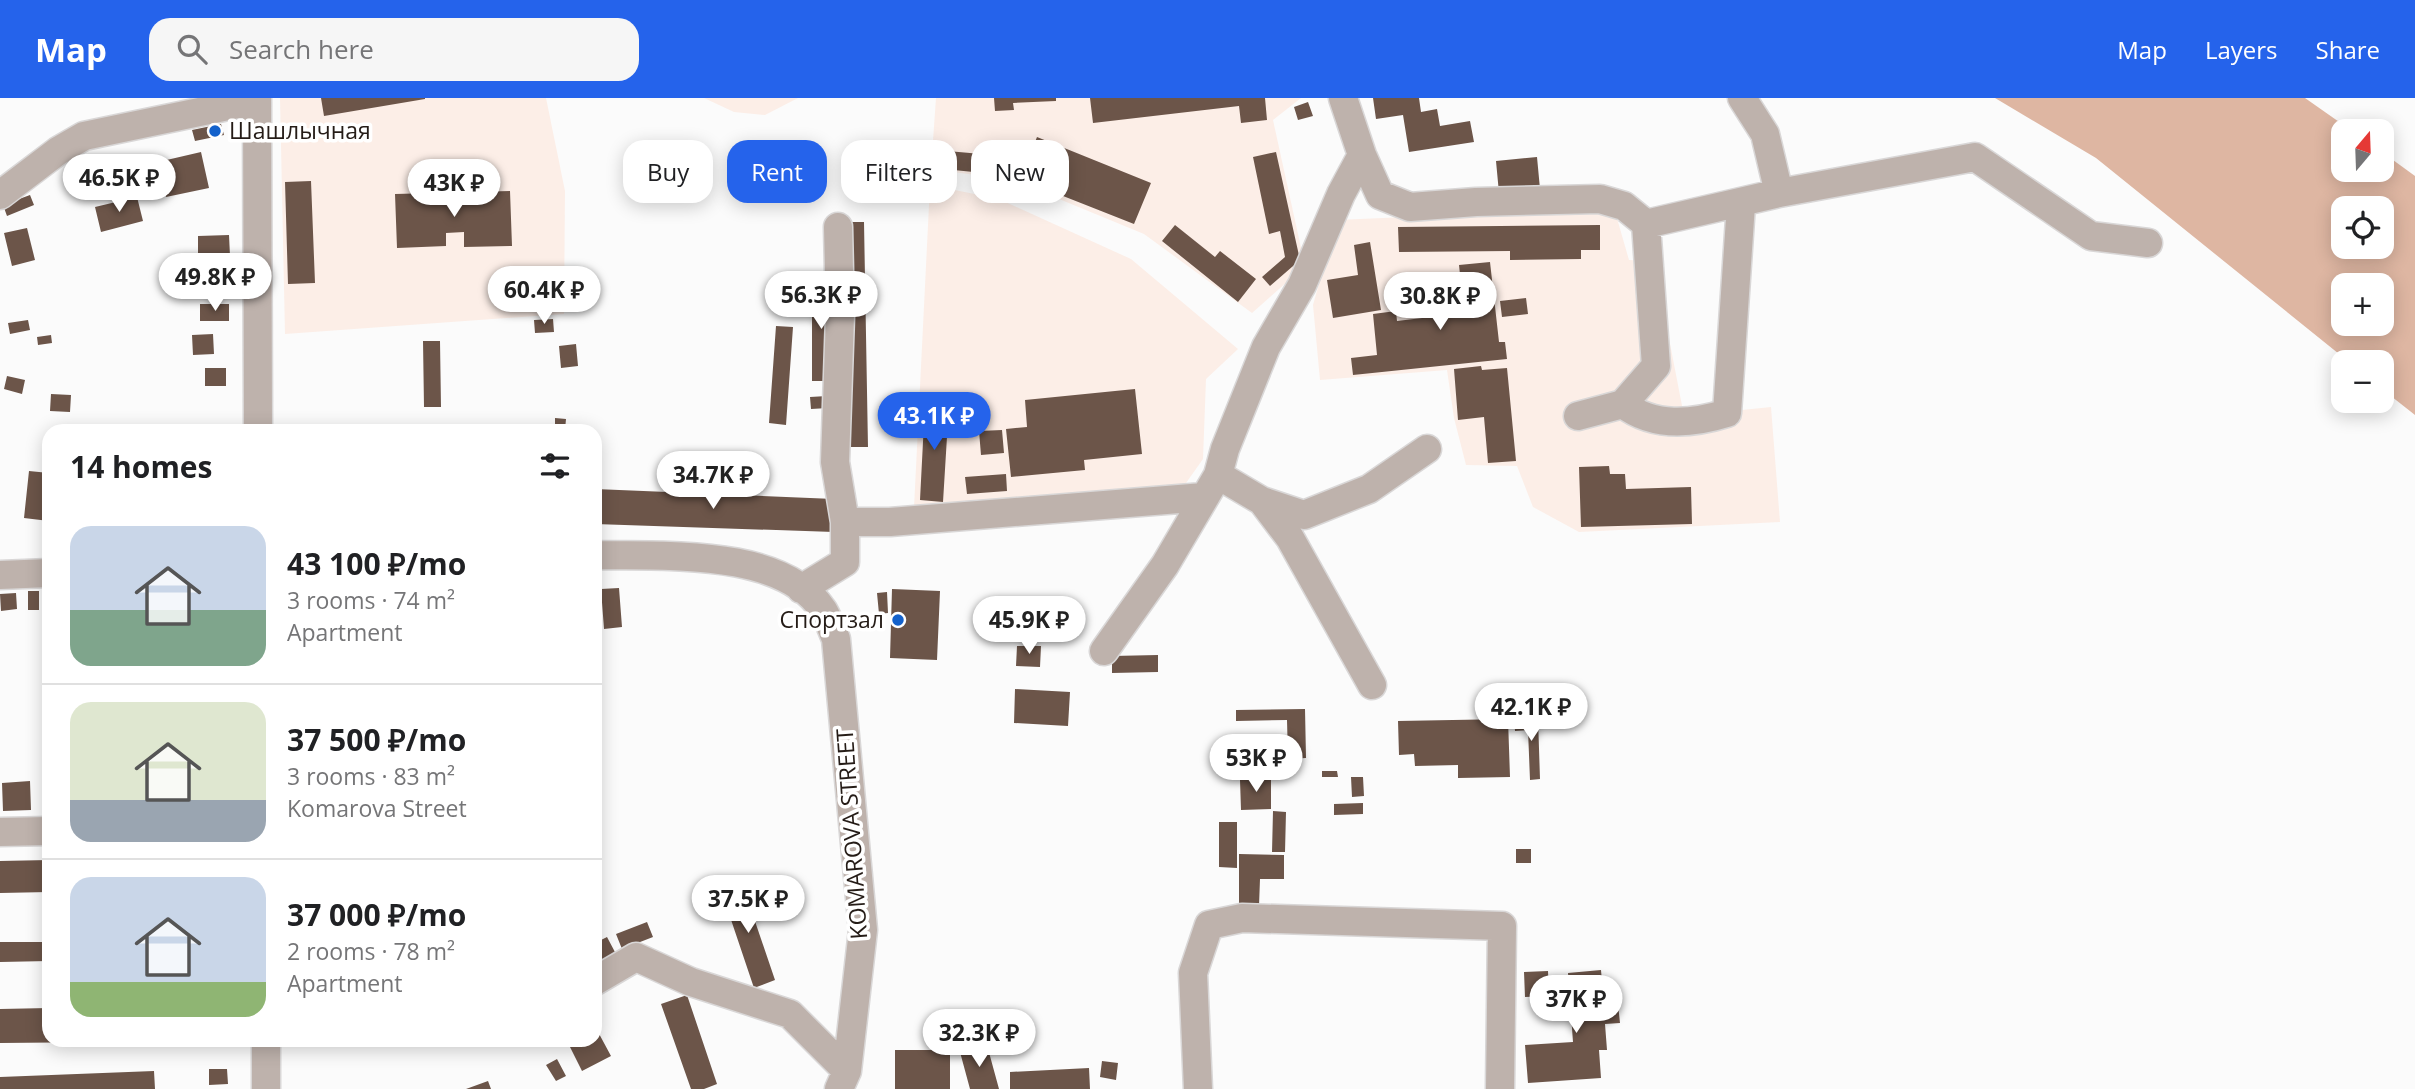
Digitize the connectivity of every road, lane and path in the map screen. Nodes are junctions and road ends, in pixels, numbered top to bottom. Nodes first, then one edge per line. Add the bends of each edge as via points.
1 (1343, 98) edge
2 (1742, 98) edge
3 (257, 99) edge
4 (1362, 155) junction
5 (1779, 194) junction
6 (0, 195) edge
7 (1741, 204) junction
8 (1646, 224) junction
9 (838, 227) dead end
10 (2148, 243) dead end
11 (1623, 404) junction
12 (1578, 416) dead end
13 (258, 424) edge
14 (1427, 449) dead end
15 (1211, 486) junction
16 (1262, 501) junction
17 (845, 522) junction
18 (602, 555) edge
19 (42, 573) edge
20 (0, 575) edge
21 (802, 589) junction
22 (1104, 651) dead end
23 (1372, 685) dead end
24 (42, 831) edge
25 (0, 832) edge
26 (602, 977) edge
27 (266, 1047) edge
28 (843, 1080) edge
29 (266, 1089) edge
30 (1198, 1089) edge
31 (1500, 1089) edge

1 - 4 street
2 - 5 street via 1765,134
3 - 6 street via 84,136
3 - 13 street
4 - 8 street via 1380,195 1410,207 1600,199 1624,206
4 - 15 street via 1302,285 1266,347
5 - 7 street
5 - 10 street via 1975,157 2091,236
7 - 8 street
7 - 11 street via 1727,413 1692,424 1640,417
8 - 11 street via 1656,366
9 - 17 street via 835,462
11 - 12 street
14 - 16 street via 1369,489 1304,515
15 - 16 street
15 - 17 street via 890,522
15 - 22 street via 1165,565
16 - 23 street via 1290,538
17 - 21 street via 845,562
18 - 21 street, KOMAROVA STREET via 704,558 764,568
19 - 20 street
21 - 28 street, KOMAROVA STREET via 822,609 836,639 863,930
24 - 25 street
26 - 28 street via 636,957 691,982 790,1014
27 - 29 street
30 - 31 street via 1193,973 1209,925 1242,918 1502,926

